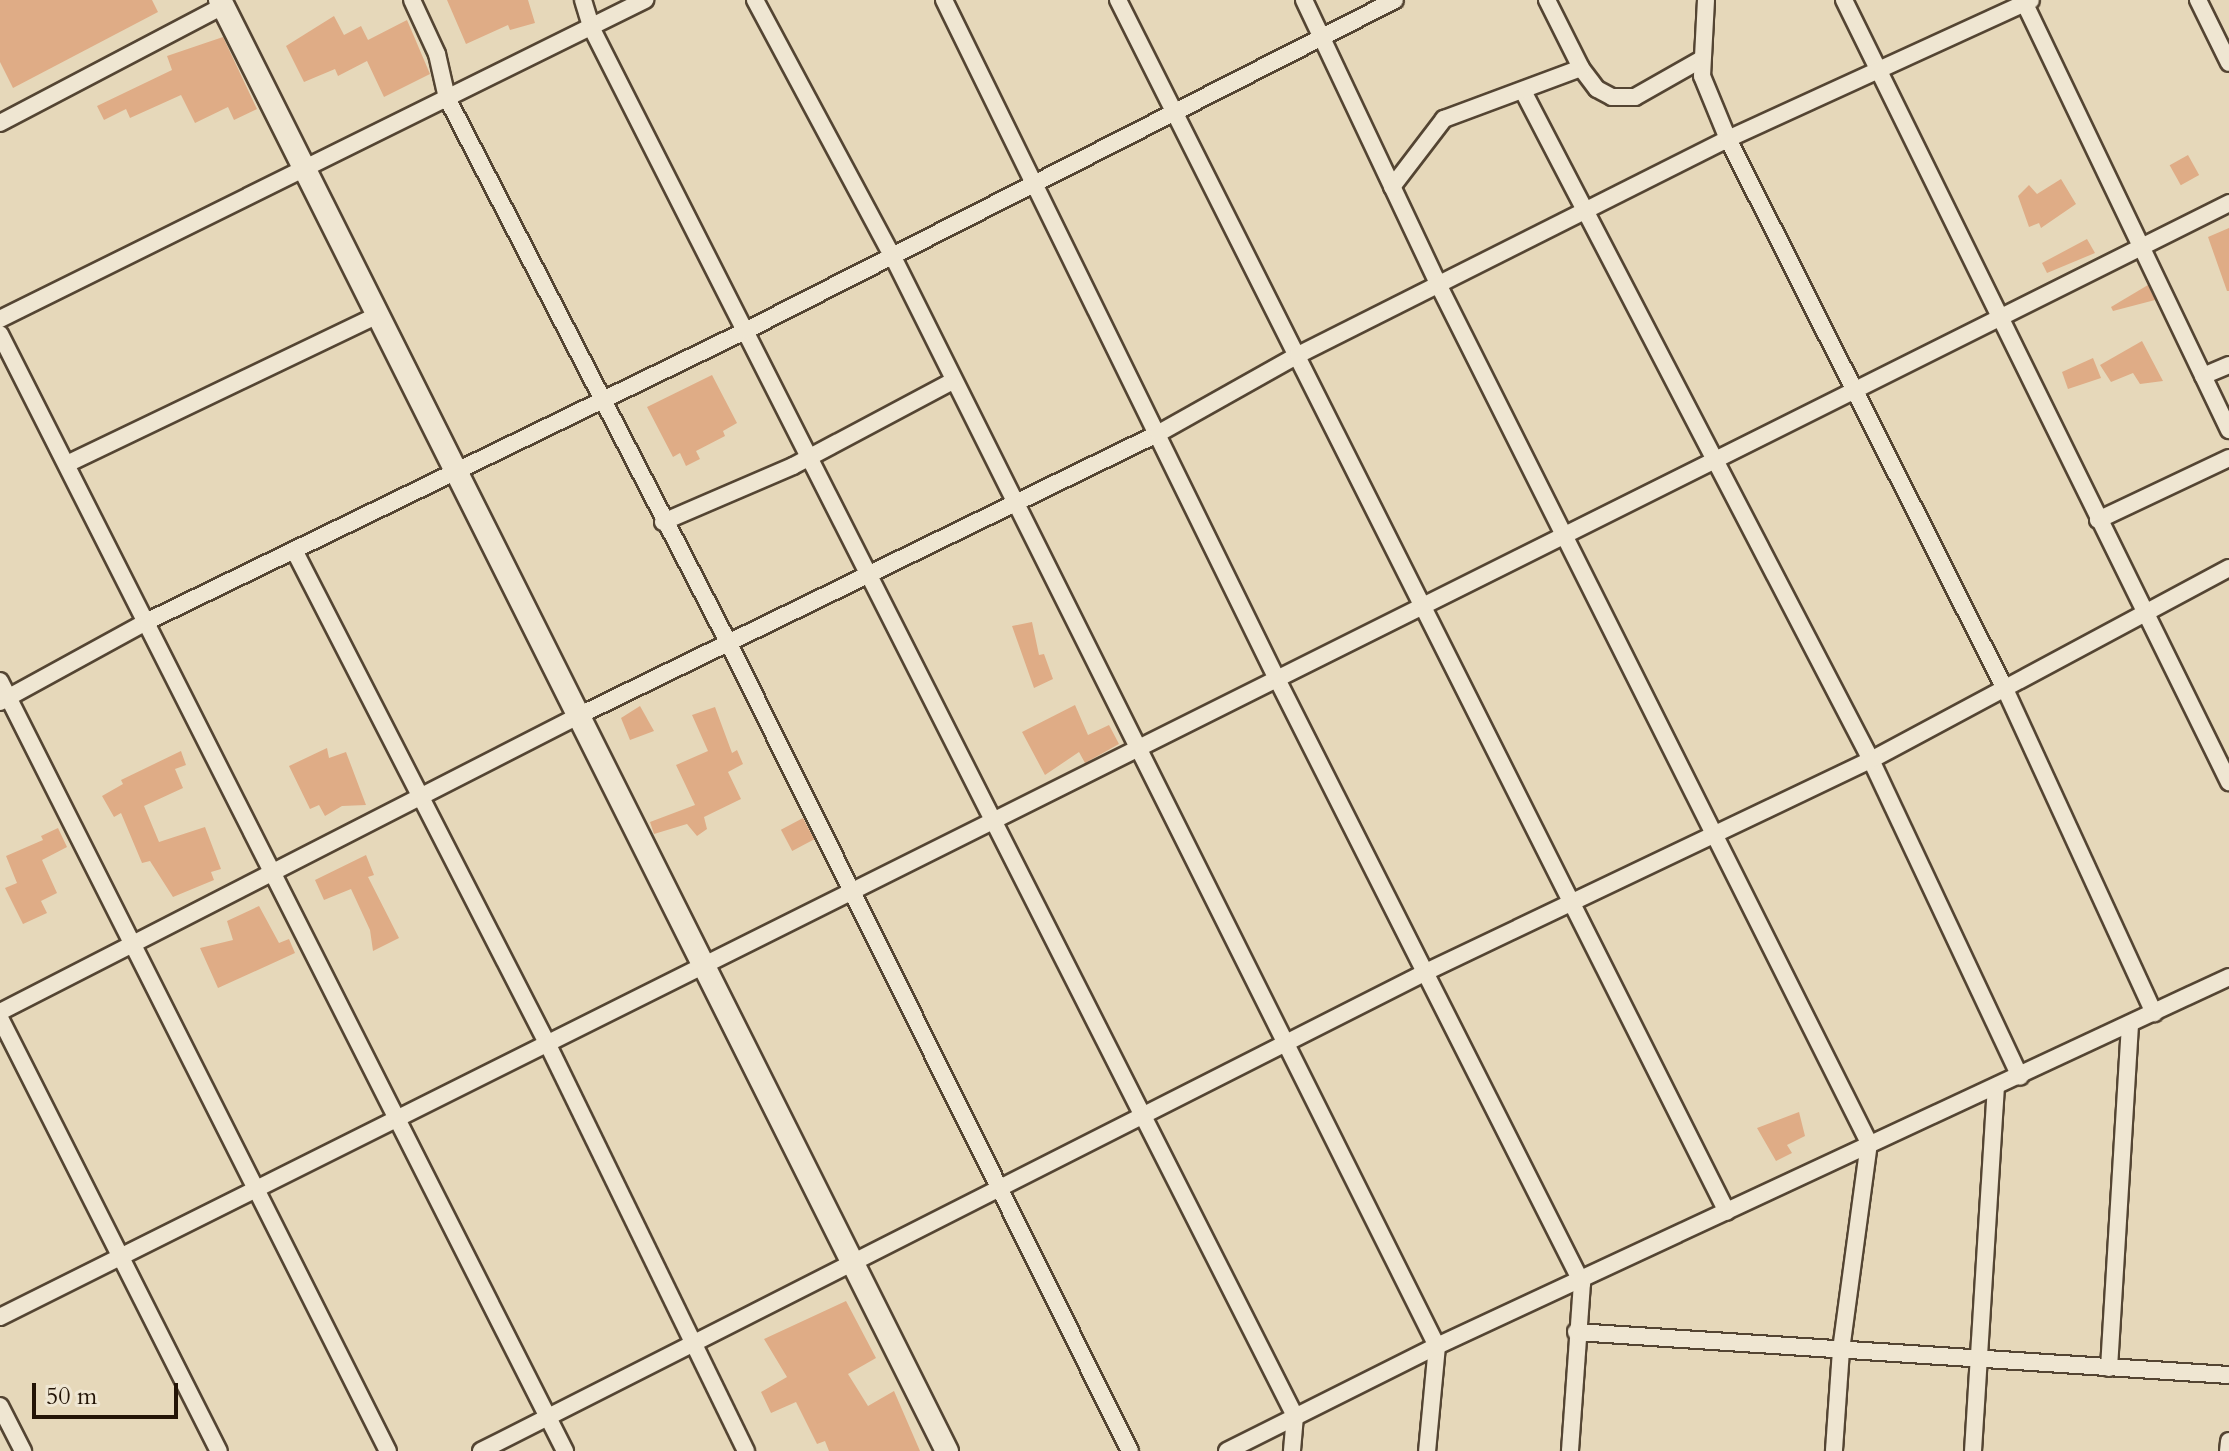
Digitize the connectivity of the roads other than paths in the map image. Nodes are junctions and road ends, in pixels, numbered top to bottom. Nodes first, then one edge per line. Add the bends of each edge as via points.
1 (412, 0) edge
2 (583, 0) edge
3 (645, 0) edge
4 (755, 0) edge
5 (944, 0) edge
6 (1118, 0) edge
7 (1304, 0) edge
8 (1395, 0) edge
9 (1547, 0) edge
10 (1706, 0) edge
11 (1844, 0) edge
12 (2198, 0) edge
13 (2027, 1) edge
14 (222, 3) edge
15 (591, 27) junction
16 (1322, 35) junction
17 (1700, 60) junction
18 (2229, 63) edge
19 (1581, 68) junction
20 (1878, 72) junction
21 (1524, 93) junction
22 (447, 98) junction
23 (1174, 112) junction
24 (0, 123) edge
25 (1728, 139) junction
26 (305, 168) junction
27 (1037, 182) junction
28 (1392, 187) junction
29 (2229, 203) edge
30 (1584, 211) junction
31 (2143, 249) junction
32 (892, 255) junction
33 (1438, 284) junction
34 (378, 315) junction
35 (2004, 318) junction
36 (0, 319) edge
37 (747, 330) junction
38 (0, 334) edge
39 (1298, 355) junction
40 (2229, 365) edge
41 (2203, 376) junction
42 (953, 381) junction
43 (1854, 392) junction
44 (600, 400) junction
45 (2229, 430) edge
46 (1159, 433) junction
47 (811, 456) junction
48 (1714, 457) junction
49 (2229, 458) edge
50 (69, 463) junction
51 (455, 470) junction
52 (1013, 505) junction
53 (2098, 520) junction
54 (663, 522) junction
55 (1566, 531) junction
56 (294, 550) junction
57 (2229, 568) edge
58 (872, 576) junction
59 (1421, 603) junction
60 (2144, 611) junction
61 (148, 621) junction
62 (728, 642) junction
63 (1277, 679) junction
64 (0, 681) edge
65 (2005, 689) junction
66 (4, 700) edge
67 (576, 717) junction
68 (1136, 748) junction
69 (1871, 760) junction
70 (2229, 782) edge
71 (423, 795) junction
72 (993, 818) junction
73 (1714, 834) junction
74 (270, 871) junction
75 (853, 891) junction
76 (1572, 902) junction
77 (134, 942) junction
78 (702, 964) junction
79 (1428, 971) junction
80 (2229, 977) edge
81 (2154, 1013) junction
82 (0, 1015) edge
83 (2130, 1024) junction
84 (547, 1043) junction
85 (1286, 1045) junction
86 (2020, 1077) junction
87 (1996, 1089) junction
88 (1142, 1114) junction
89 (396, 1117) junction
90 (1869, 1143) junction
91 (997, 1187) junction
92 (257, 1192) junction
93 (1727, 1212) junction
94 (122, 1256) junction
95 (852, 1264) junction
96 (1582, 1283) junction
97 (0, 1317) edge
98 (1576, 1332) junction
99 (692, 1344) junction
100 (1437, 1346) junction
101 (1841, 1350) junction
102 (1977, 1361) junction
103 (2109, 1368) junction
104 (2229, 1375) edge
105 (0, 1406) edge
106 (547, 1415) junction
107 (1295, 1416) junction
108 (2229, 1441) edge
109 (23, 1451) edge
110 (219, 1451) edge
111 (388, 1451) edge
112 (481, 1451) edge
113 (565, 1451) edge
114 (746, 1451) edge
115 (947, 1451) edge
116 (1130, 1451) edge
117 (1227, 1451) edge
118 (1292, 1451) edge
119 (1427, 1451) edge
120 (1570, 1451) edge
121 (1834, 1451) edge
122 (1973, 1451) edge
123 (2228, 1451) edge

1 - 22 street via 437,54
2 - 15 street
3 - 15 street
4 - 32 street
5 - 27 street
6 - 23 street
7 - 16 street
8 - 16 street
9 - 19 street
10 - 17 street
11 - 20 street
12 - 18 street
13 - 20 street
13 - 31 street
14 - 24 street
14 - 26 street
15 - 22 street
15 - 37 street
16 - 23 street
16 - 28 street
17 - 19 street via 1623,100 1597,89
17 - 25 street
19 - 21 street
20 - 25 street
20 - 35 street
21 - 28 street via 1444,119
21 - 30 street
22 - 26 street
22 - 44 street
23 - 27 street
23 - 39 street
25 - 30 street
25 - 43 street
26 - 34 street
26 - 36 street
27 - 32 street
27 - 46 street
28 - 33 street
29 - 31 street
30 - 33 street
30 - 48 street
31 - 35 street
31 - 41 street
32 - 37 street
32 - 42 street
33 - 39 street
33 - 55 street
34 - 50 street
34 - 51 street
35 - 43 street
35 - 53 street
37 - 44 street
37 - 47 street
38 - 50 street
39 - 46 street
39 - 59 street
40 - 41 street
41 - 45 street
42 - 47 street
42 - 52 street
43 - 48 street
43 - 65 street
44 - 51 street
44 - 54 street
46 - 52 street
46 - 63 street
47 - 54 street
47 - 58 street
48 - 55 street
48 - 69 street
49 - 53 street
50 - 61 street
51 - 56 street
51 - 67 street
52 - 58 street
52 - 68 street
53 - 60 street
54 - 62 street
55 - 59 street
55 - 73 street
56 - 61 street
56 - 71 street
57 - 60 street
58 - 62 street
58 - 72 street
59 - 63 street
59 - 76 street
60 - 65 street
60 - 70 street
61 - 66 street
61 - 74 street
62 - 67 street
62 - 75 street
63 - 68 street
63 - 79 street
64 - 66 street
65 - 69 street
65 - 81 street
66 - 77 street
67 - 71 street
67 - 78 street
68 - 72 street
68 - 85 street
69 - 73 street
69 - 86 street
71 - 74 street
71 - 84 street
72 - 75 street
72 - 88 street
73 - 76 street
73 - 90 street
74 - 77 street
74 - 89 street
75 - 78 street
75 - 91 street
76 - 79 street
76 - 93 street
77 - 82 street
77 - 92 street
78 - 84 street
78 - 95 street
79 - 85 street
79 - 96 street
80 - 81 street
81 - 83 street
82 - 94 street
83 - 86 street
83 - 103 street
84 - 89 street
84 - 99 street
85 - 88 street
85 - 100 street
86 - 87 street
87 - 90 street
87 - 102 street
88 - 91 street
88 - 107 street
89 - 92 street
89 - 106 street
90 - 93 street
90 - 101 street
91 - 95 street
91 - 116 street
92 - 94 street
92 - 111 street
93 - 96 street
94 - 97 street
94 - 110 street
95 - 99 street
95 - 115 street
96 - 98 street
96 - 100 street
98 - 101 street
98 - 120 street
99 - 106 street
99 - 114 street
100 - 107 street
100 - 119 street
101 - 102 street
101 - 121 street
102 - 103 street
102 - 122 street
103 - 104 street
105 - 109 street
106 - 112 street
106 - 113 street
107 - 117 street
107 - 118 street
108 - 123 street

